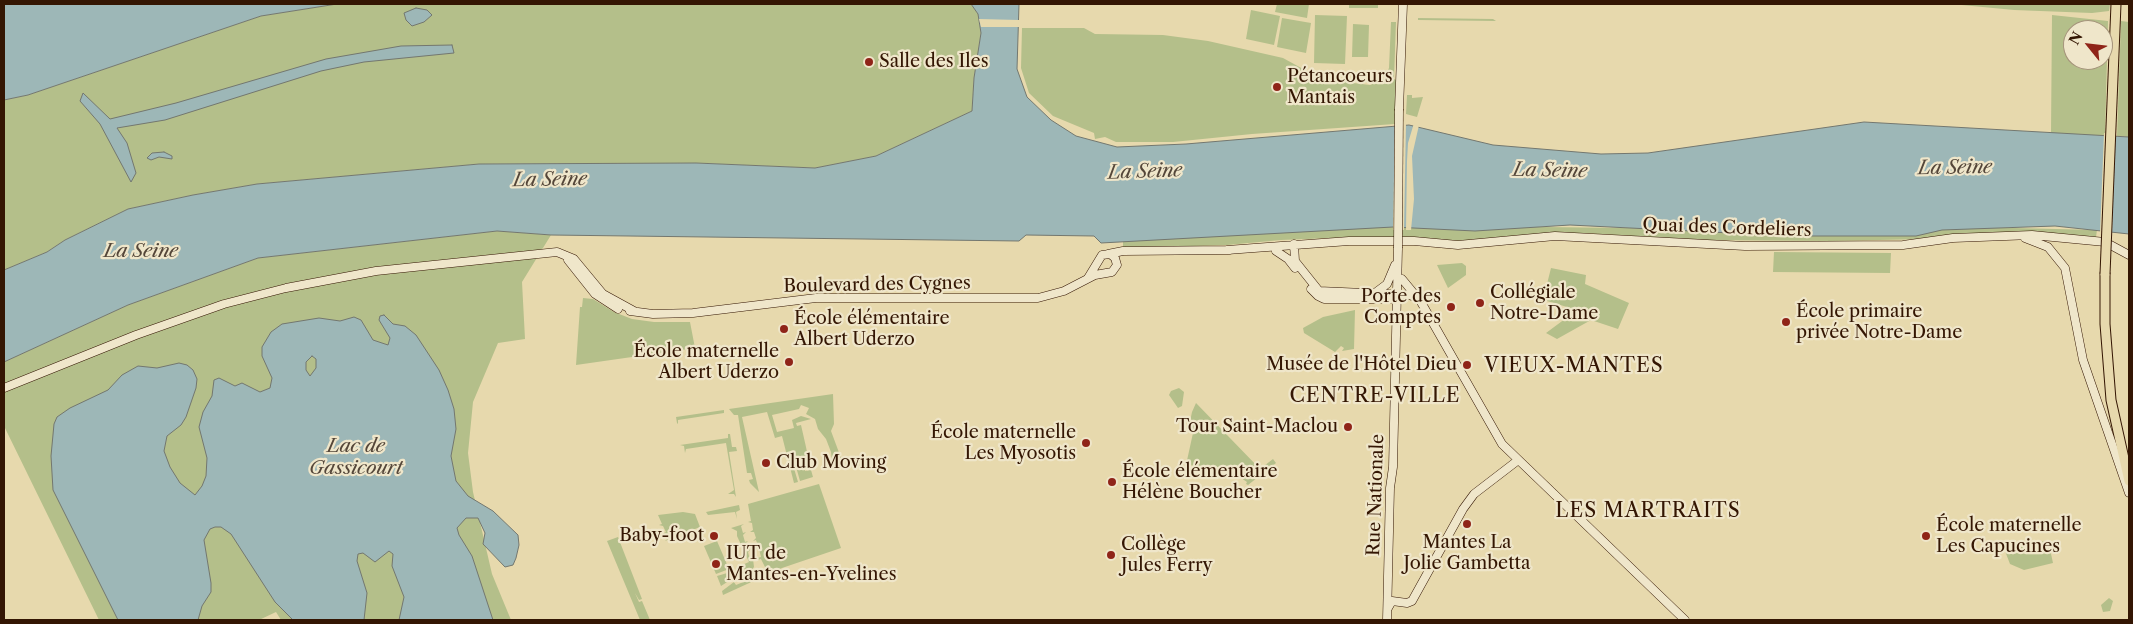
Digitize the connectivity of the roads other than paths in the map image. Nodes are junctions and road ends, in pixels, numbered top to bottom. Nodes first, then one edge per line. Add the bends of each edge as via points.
1 (1403, 4) edge
2 (2116, 4) edge
3 (2013, 236) junction
4 (1291, 246) junction
5 (1227, 250) junction
6 (1276, 251) junction
7 (1131, 252) junction
8 (1108, 254) junction
9 (1397, 254) junction
10 (2129, 255) edge
11 (1289, 260) junction
12 (1117, 263) junction
13 (1098, 265) junction
14 (1104, 273) junction
15 (1088, 278) junction
16 (1402, 279) junction
17 (1374, 293) junction
18 (1399, 296) junction
19 (1419, 300) junction
20 (4, 388) edge
21 (2110, 388) junction
22 (1517, 461) junction
23 (2129, 468) edge
24 (2129, 481) edge
25 (2129, 493) edge
26 (1387, 594) junction
27 (1392, 601) junction
28 (1387, 610) junction
29 (1387, 620) edge
30 (1685, 620) edge

1 - 9 main road, bridge
2 - 21 main road, bridge via 2105,274
3 - 4 main road, Quai des Cordeliers via 1953,238 1904,245 1727,246 1556,236 1450,246 1414,241
3 - 10 main road, Quai des Cordeliers via 2097,240 2116,246
3 - 25 main road via 2048,247 2065,268 2070,282 2074,324 2086,368
4 - 5 main road, Quai des Cordeliers
4 - 6 main road, Quai des Cordeliers
4 - 11 main road
4 - 17 main road via 1297,264 1319,291
5 - 6 main road, Quai des Cordeliers
5 - 7 main road
6 - 11 main road
7 - 8 main road
7 - 12 main road
8 - 12 main road via 1114,256
8 - 13 main road via 1100,258
9 - 16 main road
9 - 17 main road via 1387,284
9 - 18 main road
11 - 18 main road via 1316,294 1324,299
12 - 14 main road via 1113,272
13 - 14 main road
13 - 15 main road, Boulevard des Cygnes
14 - 15 main road, Boulevard des Cygnes
15 - 20 main road, Boulevard des Cygnes via 1064,292 1038,298 816,298 693,314 653,314 634,311 603,294 570,256 546,252 339,277 286,288 224,304 136,335
16 - 18 main road
16 - 19 main road
17 - 18 main road
18 - 19 main road via 1412,296
18 - 26 main road, Rue Nationale
19 - 22 main road via 1474,398 1502,444
21 - 23 main road
21 - 24 main road
22 - 27 main road via 1474,494 1412,601
22 - 30 main road
26 - 27 main road
26 - 28 main road, Rue Nationale
27 - 28 main road
28 - 29 main road, Rue Nationale

